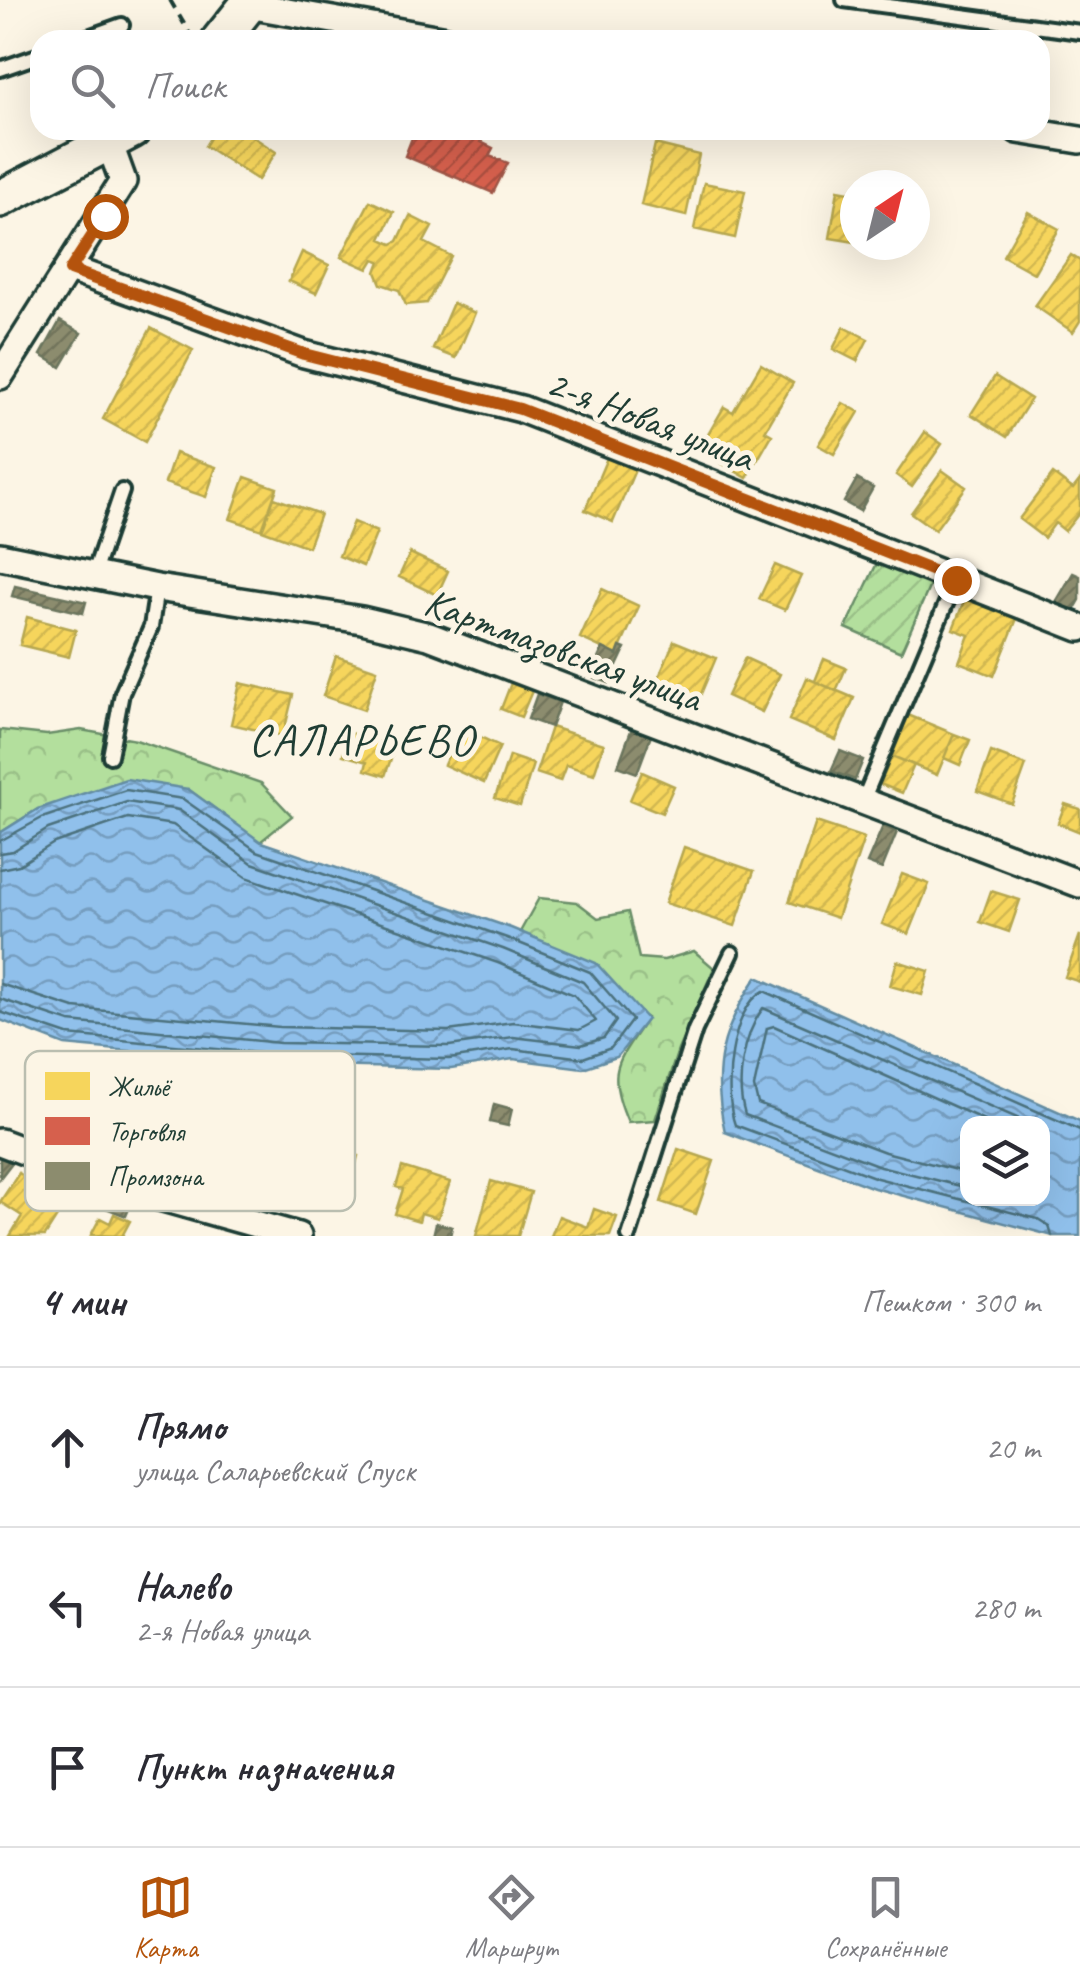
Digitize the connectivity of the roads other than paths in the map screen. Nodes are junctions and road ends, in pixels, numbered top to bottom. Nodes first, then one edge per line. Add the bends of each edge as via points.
1 (844, 0) edge
2 (250, 2) edge
3 (122, 25) dead end
4 (108, 30) edge
5 (214, 30) edge
6 (394, 30) edge
7 (1080, 32) edge
8 (30, 58) edge
9 (0, 69) edge
10 (1050, 135) edge
11 (117, 140) edge
12 (121, 140) edge
13 (1080, 140) edge
14 (0, 199) edge
15 (70, 270) junction
16 (0, 376) edge
17 (122, 491) dead end
18 (0, 556) edge
19 (93, 576) junction
20 (956, 580) junction
21 (157, 588) junction
22 (1080, 628) edge
23 (110, 756) dead end
24 (862, 804) junction
25 (1080, 884) edge
26 (732, 953) dead end
27 (0, 1142) edge
28 (25, 1151) edge
29 (209, 1211) edge
30 (298, 1236) edge
31 (629, 1236) edge

1 - 7 lane
2 - 5 street
2 - 6 street
3 - 4 lane
8 - 9 lane
10 - 13 street
11 - 14 street
12 - 15 street via 123,182
15 - 16 street
15 - 20 street, 2-я Новая улица via 304,354 520,409
17 - 19 lane
18 - 19 street, Картмазовская улица
19 - 21 street, Картмазовская улица
20 - 22 street, 2-я Новая улица
20 - 24 lane
21 - 23 lane via 151,627 122,693
21 - 24 street, Картмазовская улица via 429,636
24 - 25 street, Картмазовская улица
26 - 31 lane via 695,1030
27 - 28 street
29 - 30 street

